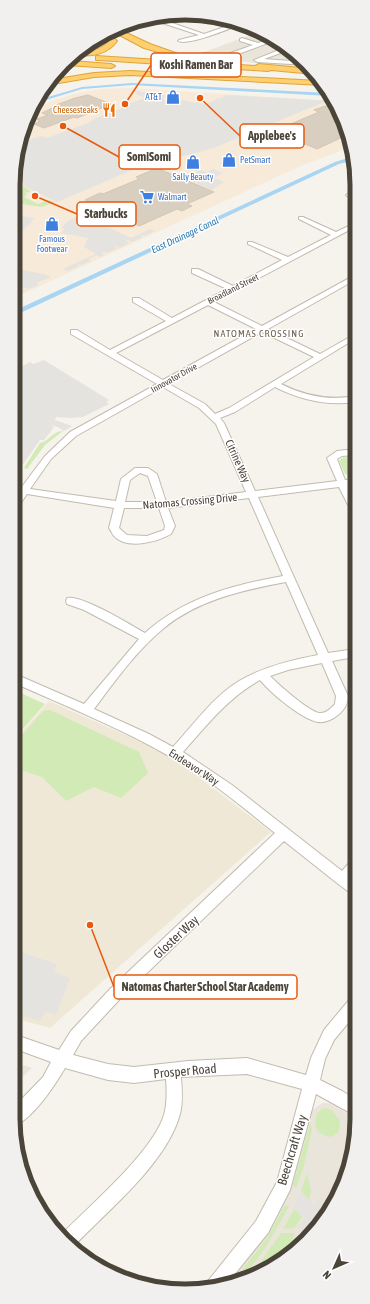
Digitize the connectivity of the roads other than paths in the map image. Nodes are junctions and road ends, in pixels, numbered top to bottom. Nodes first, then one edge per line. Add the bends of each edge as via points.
1 (162, 21) edge
2 (230, 27) edge
3 (121, 33) edge
4 (203, 35) junction
5 (111, 38) edge
6 (242, 40) dead end
7 (181, 41) dead end
8 (268, 42) edge
9 (258, 46) junction
10 (281, 51) edge
11 (88, 52) edge
12 (234, 54) junction
13 (203, 55) dead end
14 (82, 56) edge
15 (257, 60) junction
16 (73, 63) edge
17 (296, 63) edge
18 (305, 71) edge
19 (305, 71) edge
20 (57, 81) edge
21 (313, 81) edge
22 (313, 82) edge
23 (301, 218) dead end
24 (350, 228) edge
25 (337, 235) junction
26 (250, 243) dead end
27 (288, 260) junction
28 (196, 270) dead end
29 (350, 280) edge
30 (233, 289) junction
31 (136, 300) dead end
32 (208, 302) junction
33 (172, 321) junction
34 (263, 328) junction
35 (74, 332) dead end
36 (350, 339) edge
37 (110, 353) junction
38 (320, 357) junction
39 (163, 384) junction
40 (275, 384) junction
41 (350, 400) edge
42 (214, 416) junction
43 (350, 453) edge
44 (350, 483) edge
45 (342, 484) junction
46 (20, 488) edge
47 (20, 491) edge
48 (25, 491) junction
49 (253, 495) junction
50 (20, 498) edge
51 (350, 501) edge
52 (119, 505) junction
53 (163, 505) junction
54 (289, 578) junction
55 (71, 601) dead end
56 (146, 638) junction
57 (350, 654) edge
58 (325, 658) junction
59 (262, 675) junction
60 (20, 681) edge
61 (86, 710) junction
62 (175, 753) junction
63 (284, 834) junction
64 (350, 870) edge
65 (342, 879) junction
66 (350, 885) edge
67 (350, 1009) edge
68 (20, 1044) edge
69 (61, 1059) junction
70 (173, 1071) junction
71 (311, 1084) junction
72 (350, 1104) edge
73 (20, 1112) edge
74 (70, 1238) edge
75 (219, 1280) edge

1 - 4 street
2 - 4 street
3 - 18 highway via 147,46 182,57
4 - 7 street
5 - 11 highway via 113,41 108,47
6 - 9 street
8 - 9 street
9 - 12 street
10 - 15 street
12 - 13 street via 224,57
12 - 15 street
14 - 19 highway
15 - 17 street
16 - 21 highway
20 - 22 highway via 94,75 130,73
23 - 25 street
24 - 25 street, Broadland Street
25 - 27 street, Broadland Street
26 - 27 street
27 - 30 street, Broadland Street
28 - 30 street
29 - 34 street, Innovator Drive
30 - 32 street, Broadland Street
31 - 33 street
32 - 33 street, Broadland Street
32 - 34 street
33 - 37 street, Broadland Street
34 - 38 street
34 - 39 street, Innovator Drive
35 - 37 street, Citrine Way
36 - 38 street
37 - 39 street, Citrine Way
38 - 40 street
39 - 42 street, Citrine Way via 202,406
39 - 48 street, Innovator Drive via 67,439 45,460
40 - 41 street via 299,396 317,400
40 - 42 street via 232,410
42 - 49 street, Citrine Way via 224,431
43 - 45 street via 336,454 332,458
44 - 45 street, Natomas Crossing Drive
45 - 49 street, Natomas Crossing Drive
45 - 51 street
46 - 48 street, Natomas Crossing Drive
47 - 48 street, Natomas Crossing Drive
48 - 50 street, Innovator Drive
48 - 52 street, Natomas Crossing Drive
49 - 53 street, Natomas Crossing Drive
49 - 54 street, Citrine Way
52 - 53 street, Natomas Crossing Drive
52 - 53 street via 126,480 134,471 142,469 152,474
52 - 53 street via 115,532 126,538 140,540 156,538 168,532 170,526
54 - 56 street via 251,584 213,595 179,612
54 - 58 street, Citrine Way
55 - 56 street via 88,607
56 - 61 street
57 - 58 street
58 - 59 street via 288,665
58 - 59 street, Citrine Way via 343,702 326,717 312,715 274,688
59 - 62 street via 243,684 216,706
60 - 61 street, Endeavor Way
61 - 62 street, Endeavor Way
62 - 63 street, Endeavor Way via 228,789
63 - 65 street, Endeavor Way
63 - 69 street, Gloster Way via 115,994 76,1036
64 - 65 street
65 - 66 street, Endeavor Way
67 - 71 street, Beechcraft Way via 329,1035 318,1058
68 - 69 street, Prosper Road
69 - 70 street, Prosper Road via 108,1072 134,1075
69 - 73 street, Gloster Way via 48,1082
70 - 71 street, Prosper Road via 247,1066
70 - 74 street via 176,1090 170,1120 158,1142 132,1174
71 - 72 street, Prosper Road
71 - 75 street, Beechcraft Way via 284,1184 262,1227

